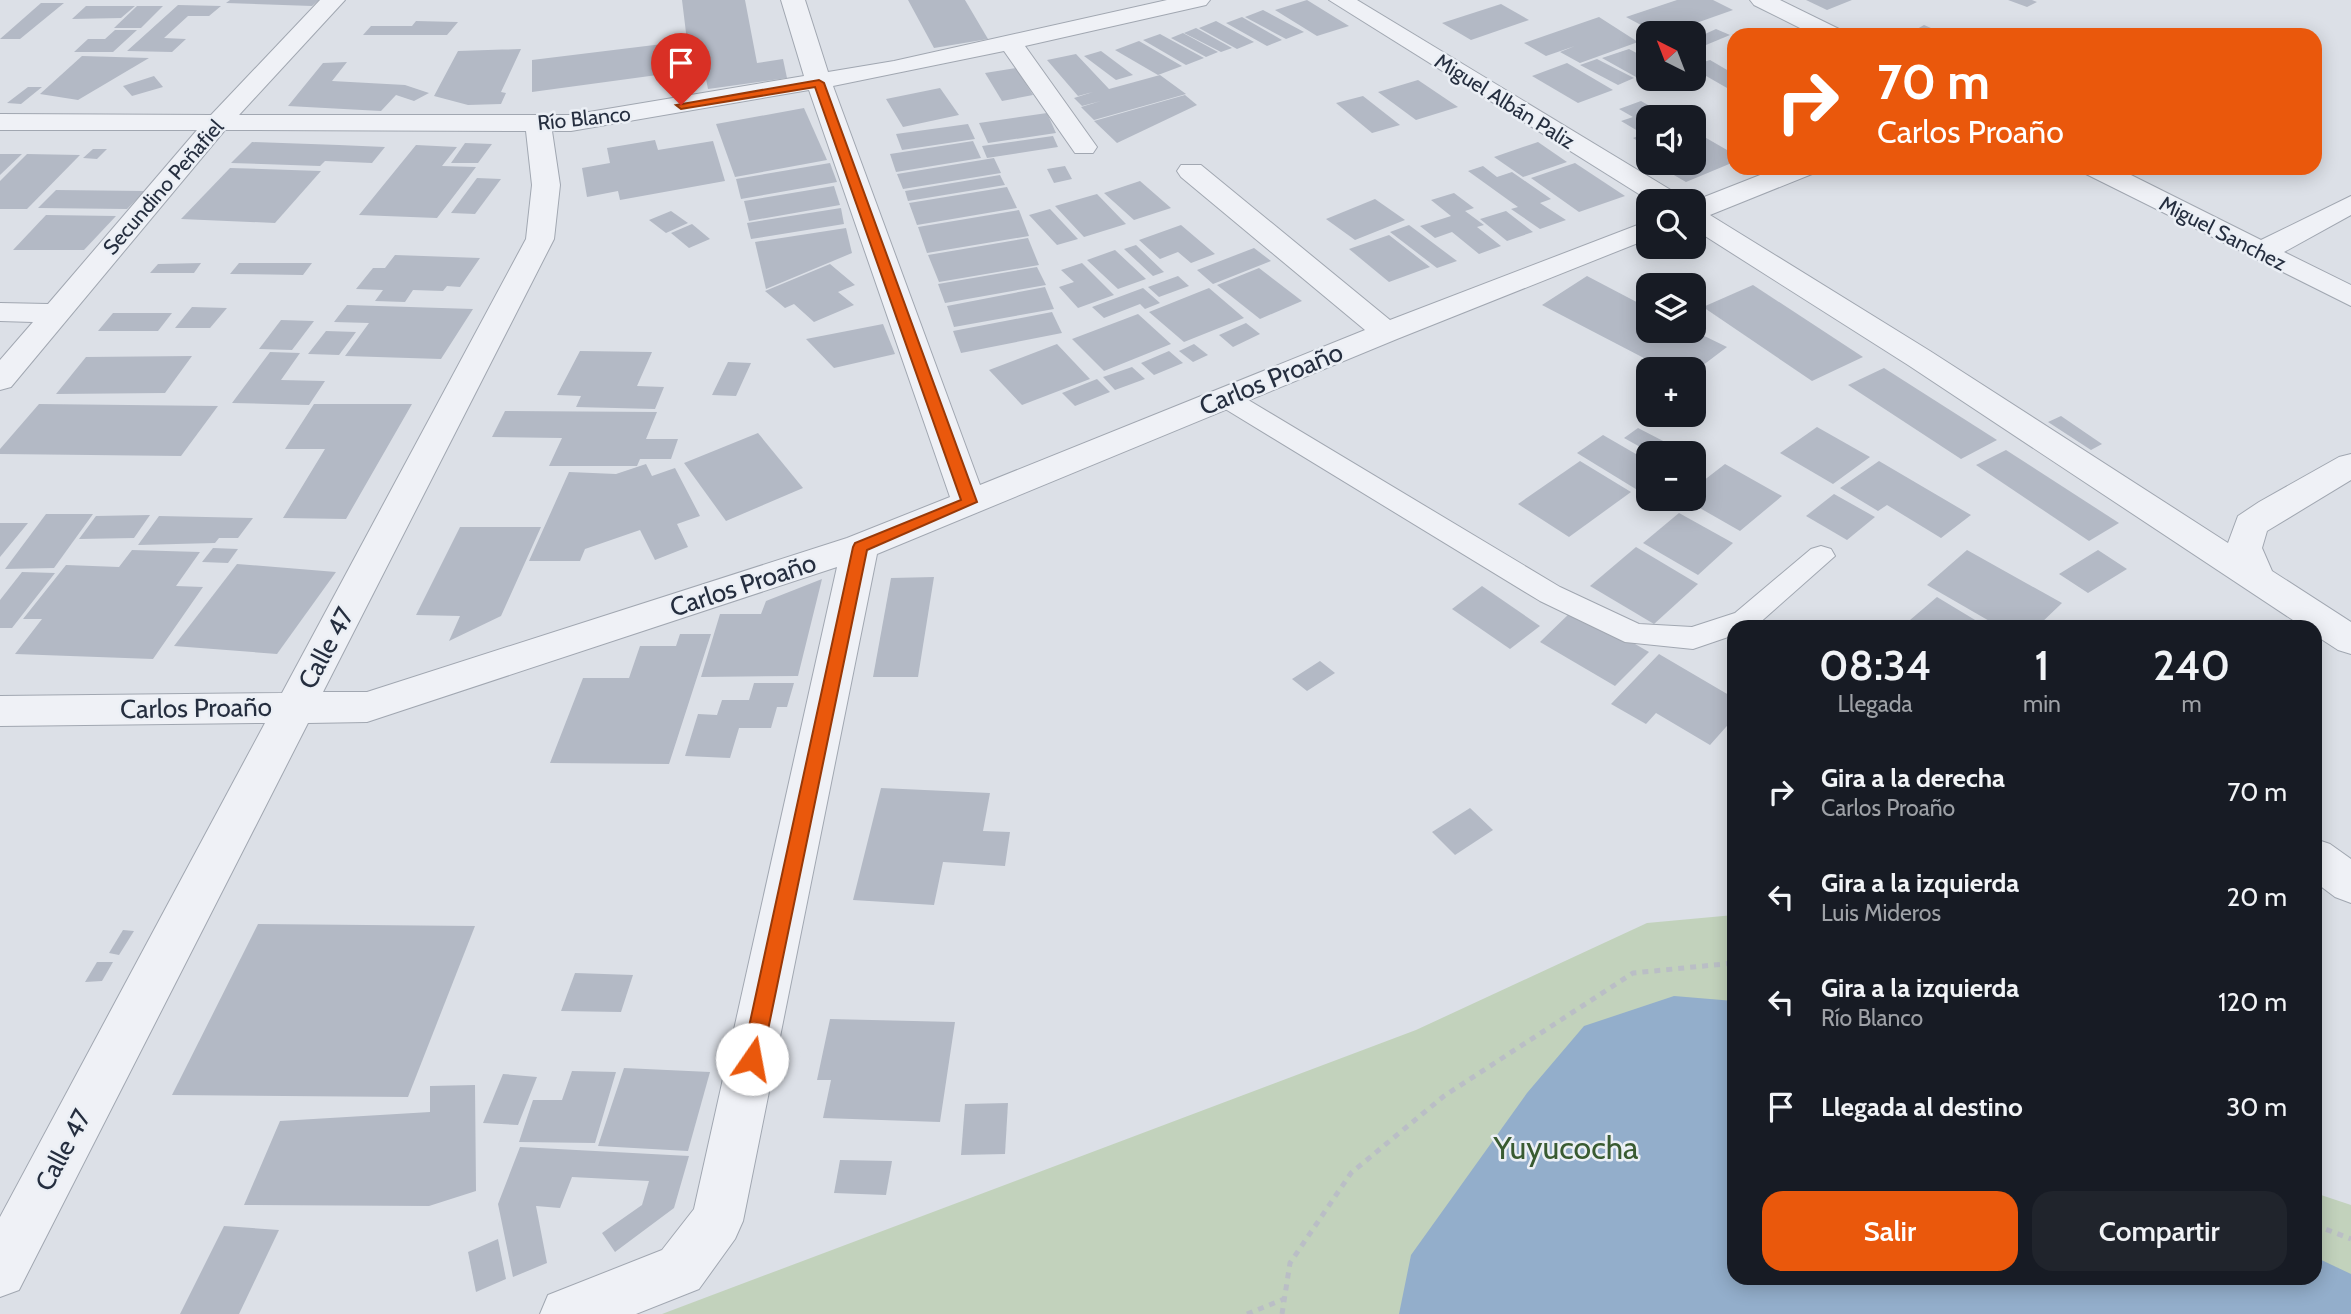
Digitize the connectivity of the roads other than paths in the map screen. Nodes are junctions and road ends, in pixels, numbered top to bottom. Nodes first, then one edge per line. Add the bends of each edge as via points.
1 (333, 0) edge
2 (793, 0) edge
3 (1198, 0) edge
4 (1340, 0) edge
5 (1762, 0) edge
6 (1819, 28) edge
7 (1010, 42) junction
8 (819, 83) junction
9 (0, 122) edge
10 (217, 123) junction
11 (538, 124) junction
12 (1084, 147) dead end
13 (1191, 171) dead end
14 (1784, 175) edge
15 (2110, 175) edge
16 (1648, 189) edge
17 (2351, 204) edge
18 (1706, 206) edge
19 (1706, 225) edge
20 (1636, 234) edge
21 (2261, 252) junction
22 (2351, 297) edge
23 (0, 312) edge
24 (56, 313) junction
25 (1386, 332) junction
26 (0, 380) edge
27 (1226, 398) junction
28 (2351, 465) edge
29 (969, 502) junction
30 (860, 547) junction
31 (1821, 556) dead end
32 (2257, 579) junction
33 (1745, 620) edge
34 (2321, 620) edge
35 (2322, 620) edge
36 (1727, 626) edge
37 (2351, 639) edge
38 (295, 707) junction
39 (0, 711) edge
40 (2322, 862) edge
41 (2351, 884) edge
42 (0, 1271) edge
43 (567, 1314) edge

1 - 10 street, Secundino Peñafiel
2 - 8 street
3 - 7 street, Río Blanco
4 - 16 street, Miguel Albán Paliz
5 - 6 street
7 - 8 street, Río Blanco
7 - 12 street
8 - 11 street, Río Blanco via 571,123
8 - 29 street
9 - 10 street, Río Blanco
10 - 11 street, Río Blanco
10 - 24 street, Secundino Peñafiel
11 - 38 street, Calle 47 via 546,185 540,239
13 - 25 street
14 - 18 street
15 - 21 street, Miguel Sanchez
17 - 21 street
19 - 32 street
20 - 25 street, Carlos Proaño
21 - 22 street, Miguel Sanchez
23 - 24 street
24 - 26 street, Secundino Peñafiel
25 - 27 street, Carlos Proaño
27 - 29 street, Carlos Proaño
27 - 36 lane via 1550,594 1635,635 1693,638
28 - 32 street via 2251,525 2244,548
29 - 30 street, Carlos Proaño
30 - 38 street, Carlos Proaño via 367,707
30 - 43 street via 718,1221 680,1270
31 - 33 lane
32 - 34 street
35 - 37 street
38 - 39 street, Carlos Proaño
38 - 42 street, Calle 47
40 - 41 street

